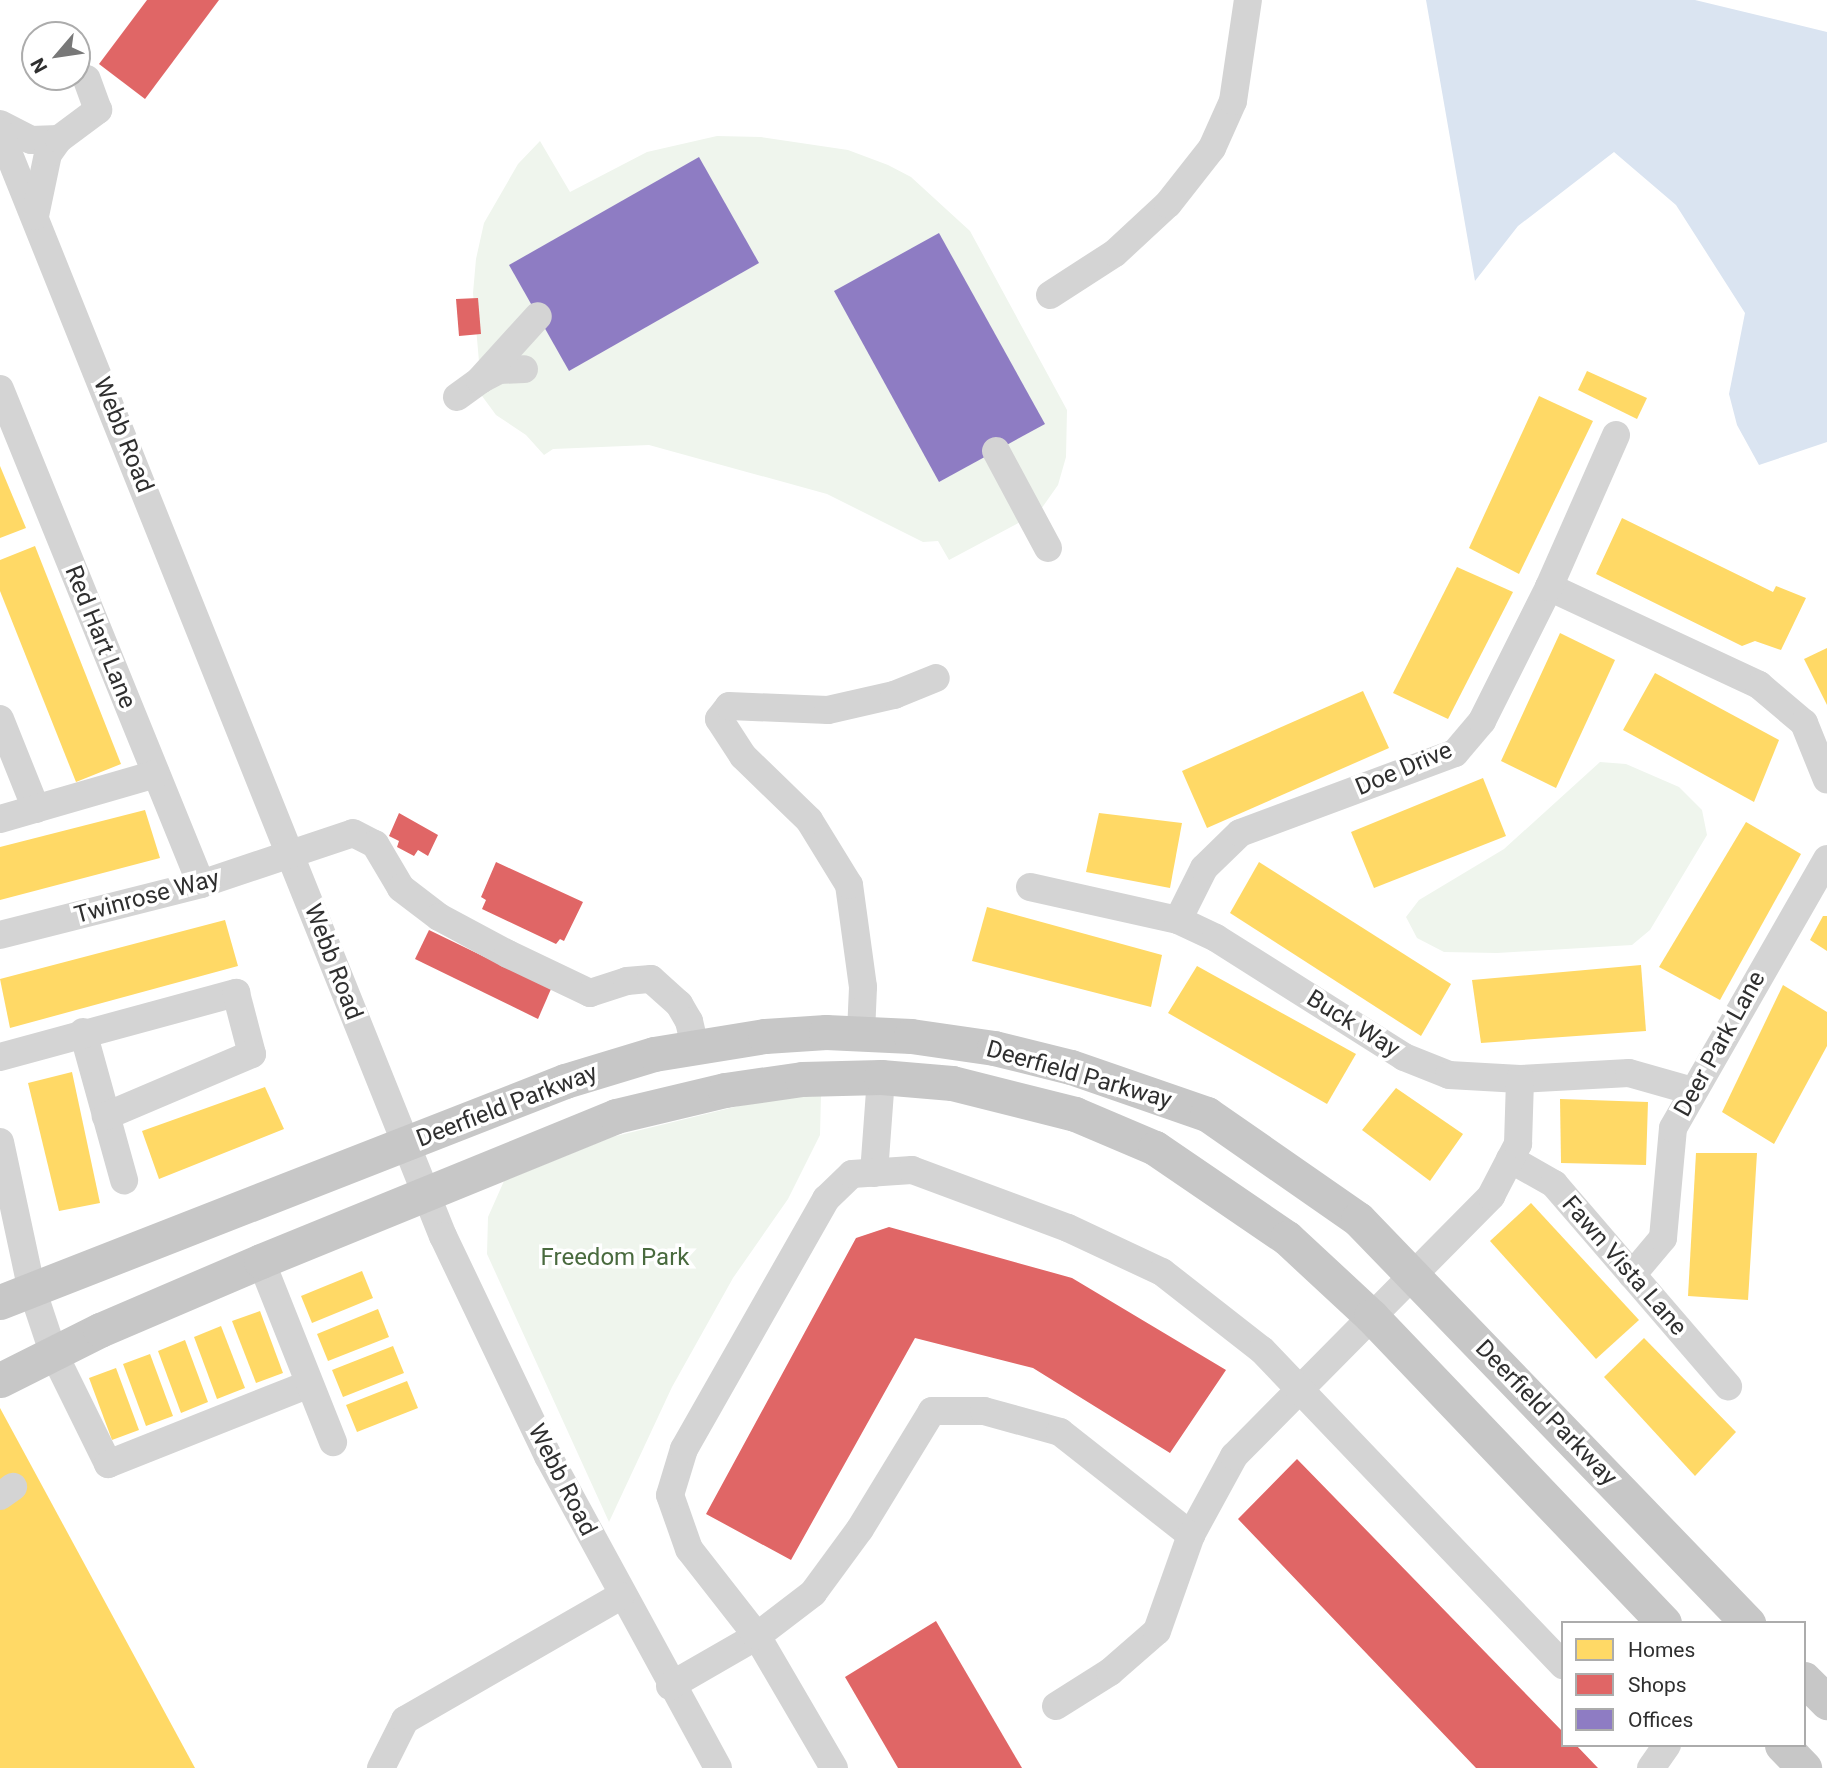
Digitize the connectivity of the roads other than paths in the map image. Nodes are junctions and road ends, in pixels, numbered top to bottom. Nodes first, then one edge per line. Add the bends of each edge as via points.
1 (1248, 0) edge
2 (91, 90) edge
3 (0, 124) edge
4 (0, 132) edge
5 (59, 139) junction
6 (6, 166) edge
7 (35, 219) junction
8 (1050, 295) dead end
9 (538, 316) dead end
10 (524, 369) dead end
11 (480, 380) junction
12 (457, 397) dead end
13 (2, 398) edge
14 (1616, 435) dead end
15 (996, 452) dead end
16 (1048, 548) dead end
17 (1549, 587) junction
18 (936, 678) dead end
19 (0, 719) edge
20 (156, 774) junction
21 (1827, 780) edge
22 (36, 809) junction
23 (0, 819) edge
24 (293, 853) junction
25 (1827, 859) edge
26 (201, 884) junction
27 (1030, 887) dead end
28 (1178, 920) junction
29 (0, 935) edge
30 (83, 1032) junction
31 (861, 1033) junction
32 (695, 1046) junction
33 (0, 1057) edge
34 (881, 1077) junction
35 (1520, 1079) junction
36 (1692, 1091) junction
37 (106, 1116) junction
38 (0, 1142) edge
39 (405, 1144) junction
40 (1510, 1159) junction
41 (874, 1173) junction
42 (124, 1180) dead end
43 (424, 1194) junction
44 (261, 1261) junction
45 (1413, 1275) junction
46 (1632, 1275) junction
47 (31, 1286) junction
48 (0, 1302) edge
49 (1371, 1316) junction
50 (53, 1352) junction
51 (0, 1380) edge
52 (309, 1384) junction
53 (1728, 1385) dead end
54 (1299, 1390) junction
55 (333, 1442) dead end
56 (1191, 1535) junction
57 (621, 1596) junction
58 (1662, 1621) edge
59 (1746, 1621) edge
60 (757, 1636) junction
61 (1561, 1663) edge
62 (1806, 1681) edge
63 (670, 1686) junction
64 (1827, 1702) edge
65 (1056, 1706) dead end
66 (1784, 1747) edge
67 (381, 1768) edge
68 (718, 1768) edge
69 (834, 1768) edge
70 (1804, 1768) edge

1 - 8 street via 1233,101 1212,148 1168,204 1115,253
2 - 5 street via 98,110
3 - 5 street via 31,140
4 - 6 street, Webb Road
5 - 7 street via 42,172
6 - 7 street, Webb Road
7 - 24 street, Webb Road
9 - 11 street
10 - 11 street via 499,370
11 - 12 street
13 - 20 street, Red Hart Lane
14 - 17 street, Doe Drive
15 - 16 street
17 - 21 street via 1759,685 1804,723
17 - 28 street, Doe Drive via 1482,721 1455,753 1240,833 1204,868
18 - 31 street via 894,695 828,710 729,706 719,719 743,756 809,820 849,885 863,987
19 - 22 street
20 - 22 street
20 - 26 street, Red Hart Lane
22 - 23 street
24 - 26 street, Twinrose Way
24 - 32 street, Twinrose Way via 353,833 375,844 401,888 439,917 508,954 590,993 651,979 679,1004
24 - 39 street, Webb Road
25 - 36 street, Deer Park Lane
26 - 29 street, Twinrose Way
27 - 28 street, Buck Way
28 - 35 street, Buck Way via 1216,938 1404,1057 1449,1075
30 - 33 street
30 - 37 street
30 - 37 street via 236,993 252,1054
31 - 32 main road, Deerfield Parkway via 784,1034
31 - 45 main road, Deerfield Parkway via 994,1048 1071,1068 1207,1114 1358,1219
32 - 39 main road, Deerfield Parkway via 565,1081
34 - 41 street
34 - 43 main road, Deerfield Parkway via 765,1083 652,1107 595,1124
34 - 49 main road, Deerfield Parkway via 952,1083 1035,1102 1155,1148 1287,1238
35 - 36 street, Buck Way via 1629,1073
35 - 40 street via 1518,1144
36 - 46 street, Deer Park Lane via 1673,1128 1663,1238
37 - 42 street
38 - 47 street
39 - 43 street, Webb Road
39 - 47 main road, Deerfield Parkway
40 - 45 street via 1491,1195
40 - 46 street, Fawn Vista Lane via 1554,1184
41 - 54 street via 912,1170 1068,1227 1162,1272 1262,1350
41 - 60 street via 852,1174 826,1199 684,1449 670,1495 690,1549
43 - 44 main road, Deerfield Parkway
43 - 57 street, Webb Road via 548,1456
44 - 50 main road, Deerfield Parkway
44 - 52 street
45 - 49 street
45 - 59 main road, Deerfield Parkway
46 - 53 street, Fawn Vista Lane
47 - 48 main road, Deerfield Parkway
47 - 50 street
49 - 54 street
49 - 58 main road, Deerfield Parkway
50 - 51 main road, Deerfield Parkway
50 - 52 street via 108,1464
52 - 55 street
54 - 56 street via 1234,1456
54 - 61 street
56 - 60 street via 1060,1432 984,1411 932,1411 860,1529 813,1593
56 - 65 street via 1157,1631 1110,1672
57 - 63 street, Webb Road
57 - 67 street via 405,1720
60 - 63 street
60 - 69 street
62 - 64 main road
63 - 68 street, Webb Road
66 - 70 main road

